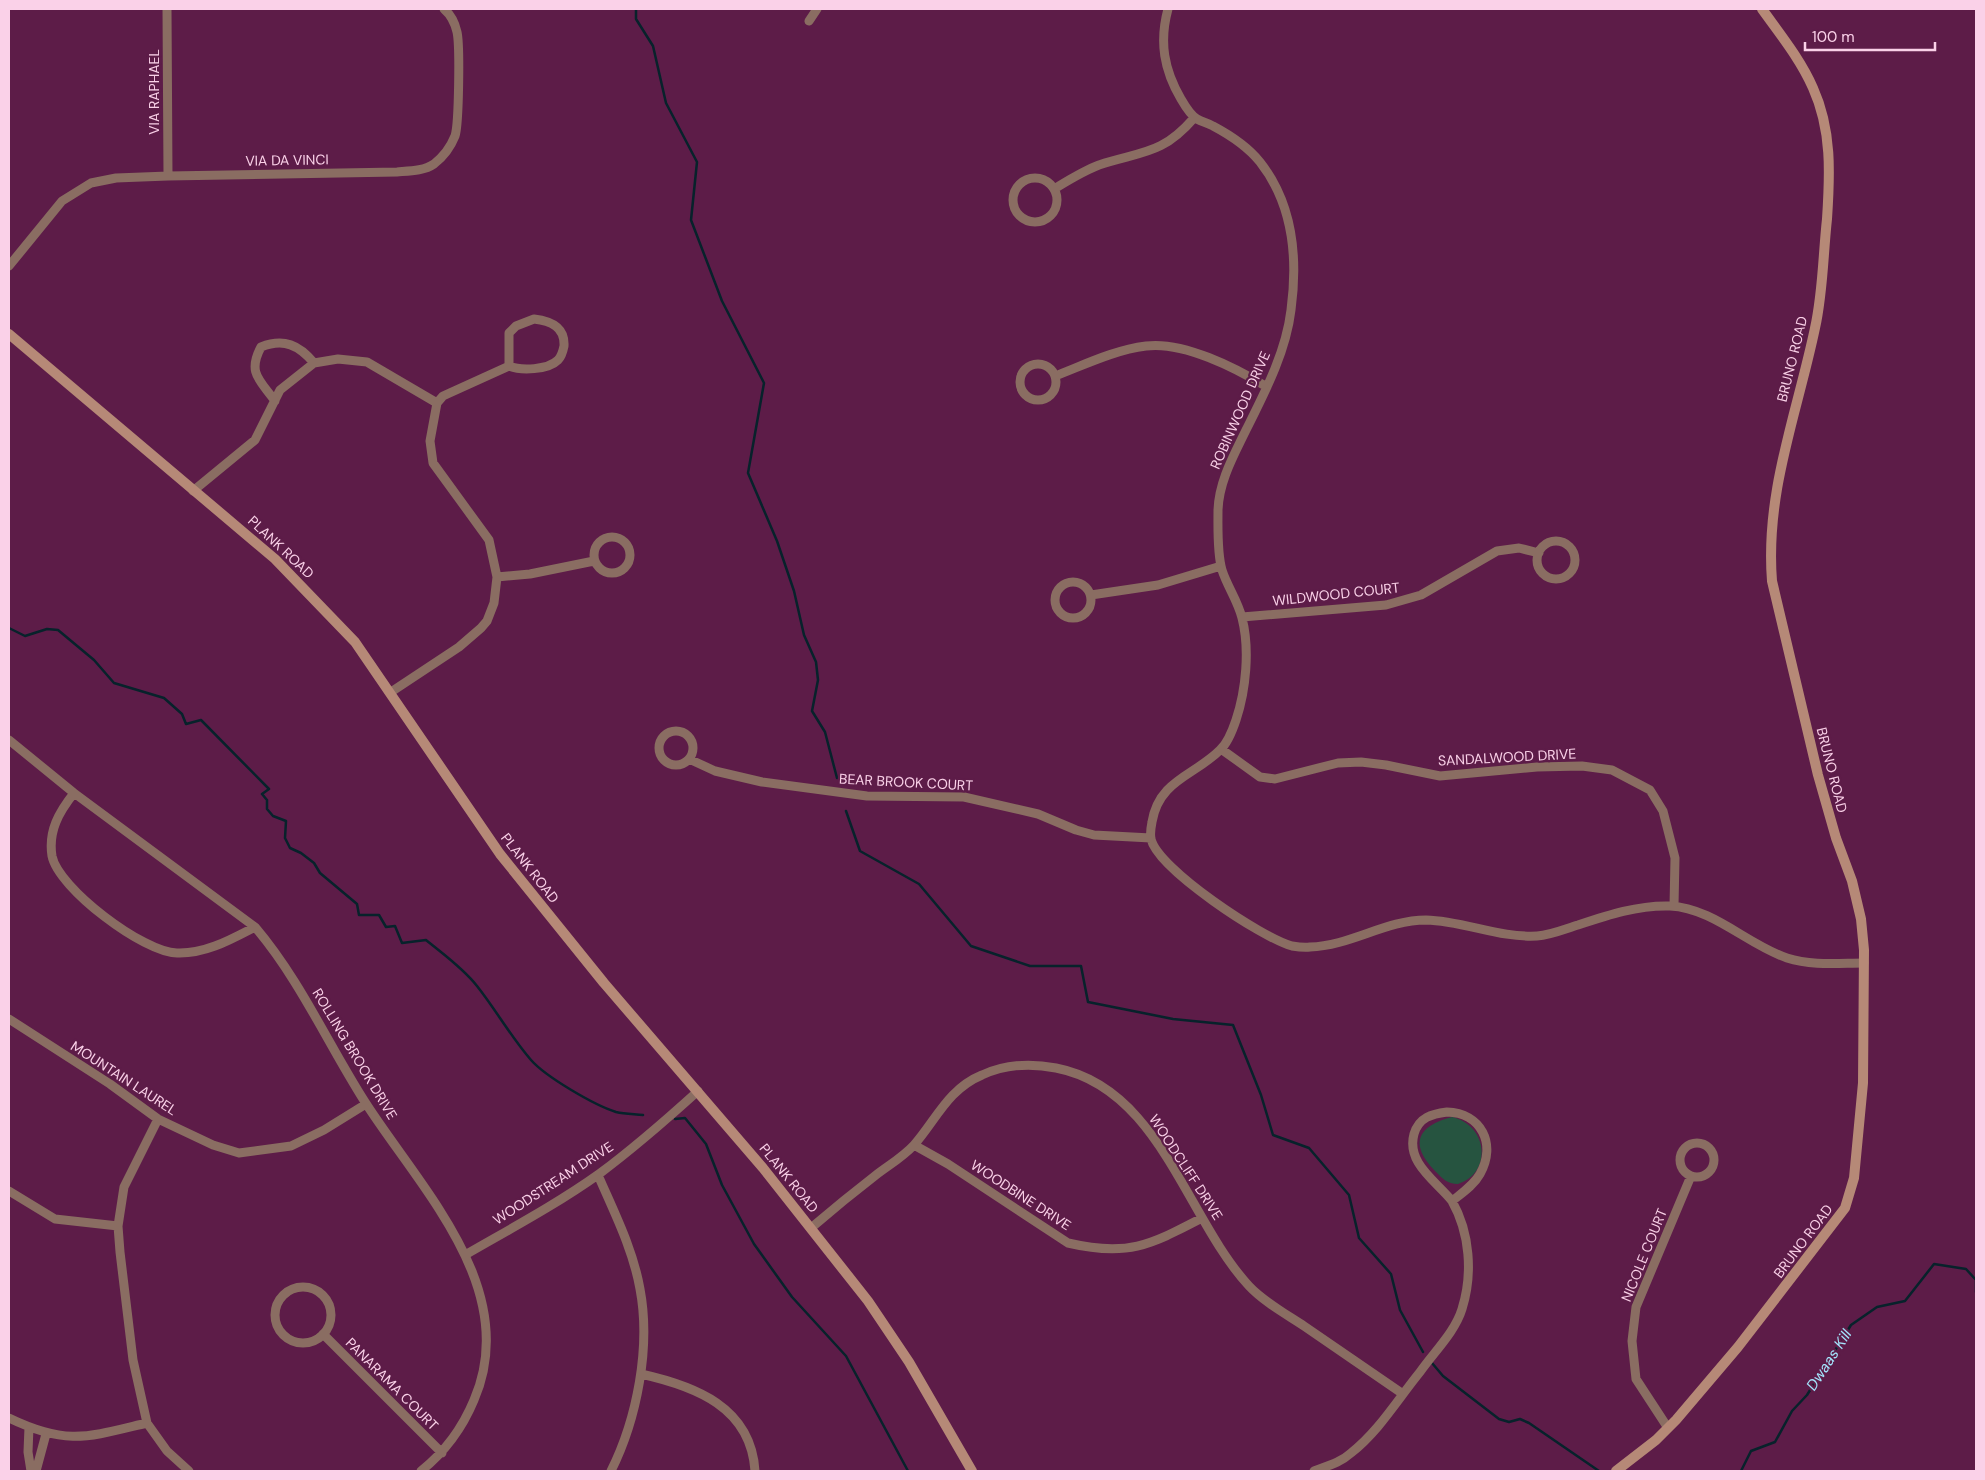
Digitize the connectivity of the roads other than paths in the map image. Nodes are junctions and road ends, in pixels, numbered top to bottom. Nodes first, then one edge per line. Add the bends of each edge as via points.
1 (167, 9) edge
2 (444, 9) edge
3 (817, 9) edge
4 (1168, 9) edge
5 (1762, 9) edge
6 (809, 20) dead end
7 (1194, 118) junction
8 (168, 176) junction
9 (1054, 189) junction
10 (9, 266) edge
11 (9, 334) edge
12 (314, 364) junction
13 (509, 366) junction
14 (1055, 376) junction
15 (1267, 387) junction
16 (275, 401) junction
17 (437, 403) junction
18 (193, 491) junction
19 (1539, 553) junction
20 (594, 561) junction
21 (1221, 566) junction
22 (498, 576) junction
23 (1091, 595) junction
24 (1242, 617) junction
25 (391, 692) junction
26 (9, 740) edge
27 (1221, 749) junction
28 (689, 759) dead end
29 (74, 793) junction
30 (1151, 838) junction
31 (1674, 906) junction
32 (255, 927) junction
33 (1864, 963) junction
34 (9, 1019) edge
35 (698, 1090) junction
36 (366, 1104) junction
37 (158, 1120) junction
38 (914, 1145) junction
39 (598, 1174) junction
40 (1691, 1176) dead end
41 (9, 1191) edge
42 (1452, 1202) junction
43 (1202, 1218) junction
44 (118, 1226) junction
45 (812, 1228) junction
46 (465, 1255) junction
47 (323, 1334) junction
48 (641, 1374) junction
49 (1403, 1394) junction
50 (9, 1418) edge
51 (147, 1423) junction
52 (29, 1427) junction
53 (1668, 1428) junction
54 (46, 1434) junction
55 (442, 1453) junction
56 (31, 1471) edge
57 (36, 1471) edge
58 (189, 1471) edge
59 (421, 1471) edge
60 (611, 1471) edge
61 (755, 1471) edge
62 (972, 1471) edge
63 (1314, 1471) edge
64 (1616, 1471) edge

1 - 8 street, VIA RAPHAEL
2 - 8 street, VIA DA VINCI via 451,15 458,40 456,134 449,148 434,164 419,170 397,172
3 - 6 street
4 - 7 street via 1163,37 1166,64 1171,81
5 - 33 street, BRUNO ROAD via 1791,49 1813,88 1828,140 1829,192 1820,294 1815,328 1774,497 1770,554 1772,581 1818,775 1859,909
7 - 9 street via 1165,145 1082,172
7 - 15 street, ROBINWOOD DRIVE via 1211,124 1258,160 1274,182 1285,207 1293,247 1291,312 1279,358
8 - 10 street, VIA DA VINCI via 91,182 73,192
9 - 9 street via 1043,179 1028,179 1014,193 1015,208 1026,220 1042,221 1052,215 1057,205
11 - 18 street, PLANK ROAD
12 - 16 street via 280,390
12 - 16 street via 303,349 291,345 280,343 261,347 254,361 256,374
12 - 17 street via 338,359 367,362
13 - 13 street via 517,369 557,361 563,352 564,338 560,329 548,321 534,319 516,326 509,333
13 - 17 street via 443,396
14 - 14 street via 1055,387 1045,398 1030,398 1020,386 1023,372 1035,364 1045,365
14 - 15 street via 1101,358 1147,346 1180,349 1202,356 1250,376
15 - 21 street, ROBINWOOD DRIVE via 1224,476 1218,506
16 - 18 street via 255,440
17 - 22 street via 430,441 433,463 489,540
18 - 25 street, PLANK ROAD via 261,546 317,600 355,642
19 - 19 street via 1546,544 1562,542 1574,553 1575,564 1566,577 1550,578 1539,568
19 - 24 street, WILDWOOD COURT via 1519,548 1497,551 1421,595 1386,605
20 - 20 street via 601,570 616,573 628,563 629,548 618,537 607,537 595,546
20 - 22 street via 530,574
21 - 23 street via 1158,585
21 - 24 street, ROBINWOOD DRIVE
22 - 25 street via 491,613 481,628 459,647
23 - 23 street via 1088,610 1080,616 1064,616 1055,603 1058,589 1072,582 1086,587
24 - 27 street, ROBINWOOD DRIVE via 1245,649 1243,694 1235,724
25 - 35 street, PLANK ROAD via 500,854 604,983
26 - 29 street, ROLLING BROOK DRIVE
27 - 30 street, ROBINWOOD DRIVE via 1161,795 1153,816
27 - 31 street, SANDALWOOD DRIVE via 1260,777 1275,779 1360,762 1386,764 1440,776 1537,767 1582,766 1612,770 1650,790 1663,811 1675,858
28 - 30 street, BEAR BROOK COURT via 715,772 762,782 867,796 964,796 1038,814 1094,835
29 - 32 street, ROLLING BROOK DRIVE
29 - 32 street via 54,825 52,857 73,888 117,927 158,950 176,954 204,950
30 - 31 street via 1167,864 1195,888 1291,946 1330,944 1402,922 1425,920 1504,935 1539,936 1640,907
31 - 33 street via 1699,913 1789,959 1814,963
32 - 36 street, ROLLING BROOK DRIVE via 278,953
33 - 53 street, BRUNO ROAD via 1863,1083 1849,1200 1827,1234 1738,1347
34 - 37 street, MOUNTAIN LAUREL via 110,1084
35 - 39 street, WOODSTREAM DRIVE via 650,1134
35 - 45 street, PLANK ROAD
36 - 37 street, MOUNTAIN LAUREL via 299,1142 264,1152 239,1153
36 - 46 street, ROLLING BROOK DRIVE via 402,1154
37 - 44 street via 124,1187
38 - 43 street, WOODBINE DRIVE via 1068,1242 1091,1248 1114,1250 1156,1242
38 - 43 street, WOODCLIFF DRIVE via 956,1090 982,1074 1021,1065 1066,1070 1106,1089 1140,1120
38 - 45 street, WOODCLIFF DRIVE
39 - 46 street, WOODSTREAM DRIVE
39 - 48 street via 624,1233 640,1289 643,1313
40 - 53 street, NICOLE COURT via 1636,1307 1632,1341 1636,1379
41 - 44 street via 55,1219
42 - 42 street via 1418,1164 1412,1146 1420,1121 1433,1114 1458,1112 1472,1118 1485,1135 1486,1150 1481,1173
42 - 49 street via 1465,1237 1469,1263 1462,1310
43 - 49 street, WOODCLIFF DRIVE via 1249,1286
44 - 51 street via 133,1360
45 - 62 street, PLANK ROAD via 868,1301 909,1362
46 - 55 street, ROLLING BROOK DRIVE via 482,1300 487,1326 486,1355 481,1384 466,1420
47 - 47 street via 304,1343 284,1335 276,1316 277,1305 283,1296 302,1288 313,1289 322,1295 331,1314
47 - 55 street, PANARAMA COURT
48 - 60 street via 637,1398
48 - 61 street via 701,1392 723,1407 746,1434
49 - 63 street via 1352,1453 1340,1462
50 - 52 street
51 - 54 street via 76,1438
51 - 58 street via 167,1451
52 - 54 street
52 - 56 street
53 - 64 street, BRUNO ROAD
54 - 57 street
55 - 59 street, ROLLING BROOK DRIVE

